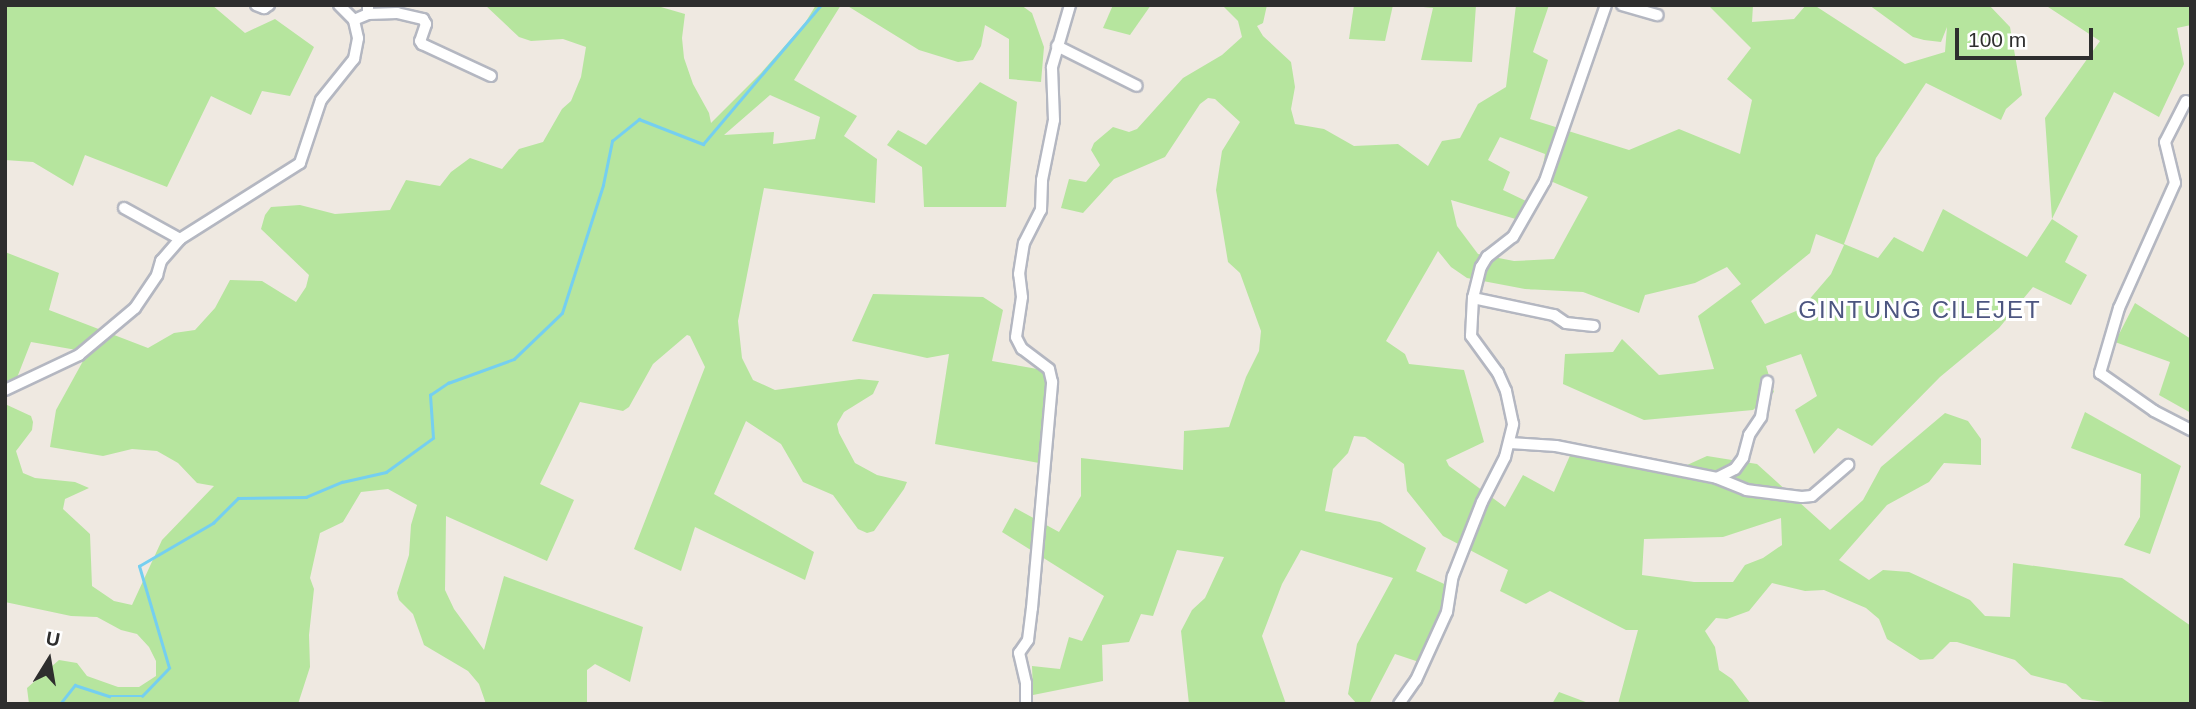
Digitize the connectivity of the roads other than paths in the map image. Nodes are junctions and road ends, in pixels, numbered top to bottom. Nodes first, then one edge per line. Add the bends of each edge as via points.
1 (256, 5) edge
2 (269, 5) edge
3 (339, 5) edge
4 (1070, 5) edge
5 (1606, 5) edge
6 (1622, 5) edge
7 (399, 9) edge
8 (368, 10) edge
9 (1658, 15) dead end
10 (354, 20) junction
11 (1056, 46) junction
12 (491, 76) dead end
13 (1137, 86) dead end
14 (2186, 101) dead end
15 (124, 208) dead end
16 (180, 239) junction
17 (1473, 298) junction
18 (1594, 326) dead end
19 (1767, 382) dead end
20 (5, 390) edge
21 (2191, 430) edge
22 (1510, 443) junction
23 (1848, 464) dead end
24 (1717, 478) junction
25 (1026, 704) edge
26 (1399, 704) edge

1 - 2 street
3 - 10 street
4 - 11 street
5 - 17 street via 1545,181 1513,237 1487,257
6 - 9 street
7 - 8 street
7 - 12 street via 425,21 422,44
8 - 10 street
10 - 16 street via 358,38 354,59 321,100 300,163
11 - 13 street
11 - 25 street via 1054,120 1041,210 1020,256 1022,297 1016,324 1019,344 1049,369 1052,382 1031,619 1028,640 1019,653
14 - 21 street via 2165,142 2175,183 2119,308 2099,373
15 - 16 street
16 - 20 street via 161,261 144,297 116,324 79,355
17 - 18 street
17 - 22 street via 1471,336 1506,391 1513,424
19 - 24 street via 1761,417 1749,435 1743,458 1735,469
22 - 24 street via 1556,446
22 - 26 street via 1453,576 1447,612 1416,680
23 - 24 street via 1812,496 1746,490

